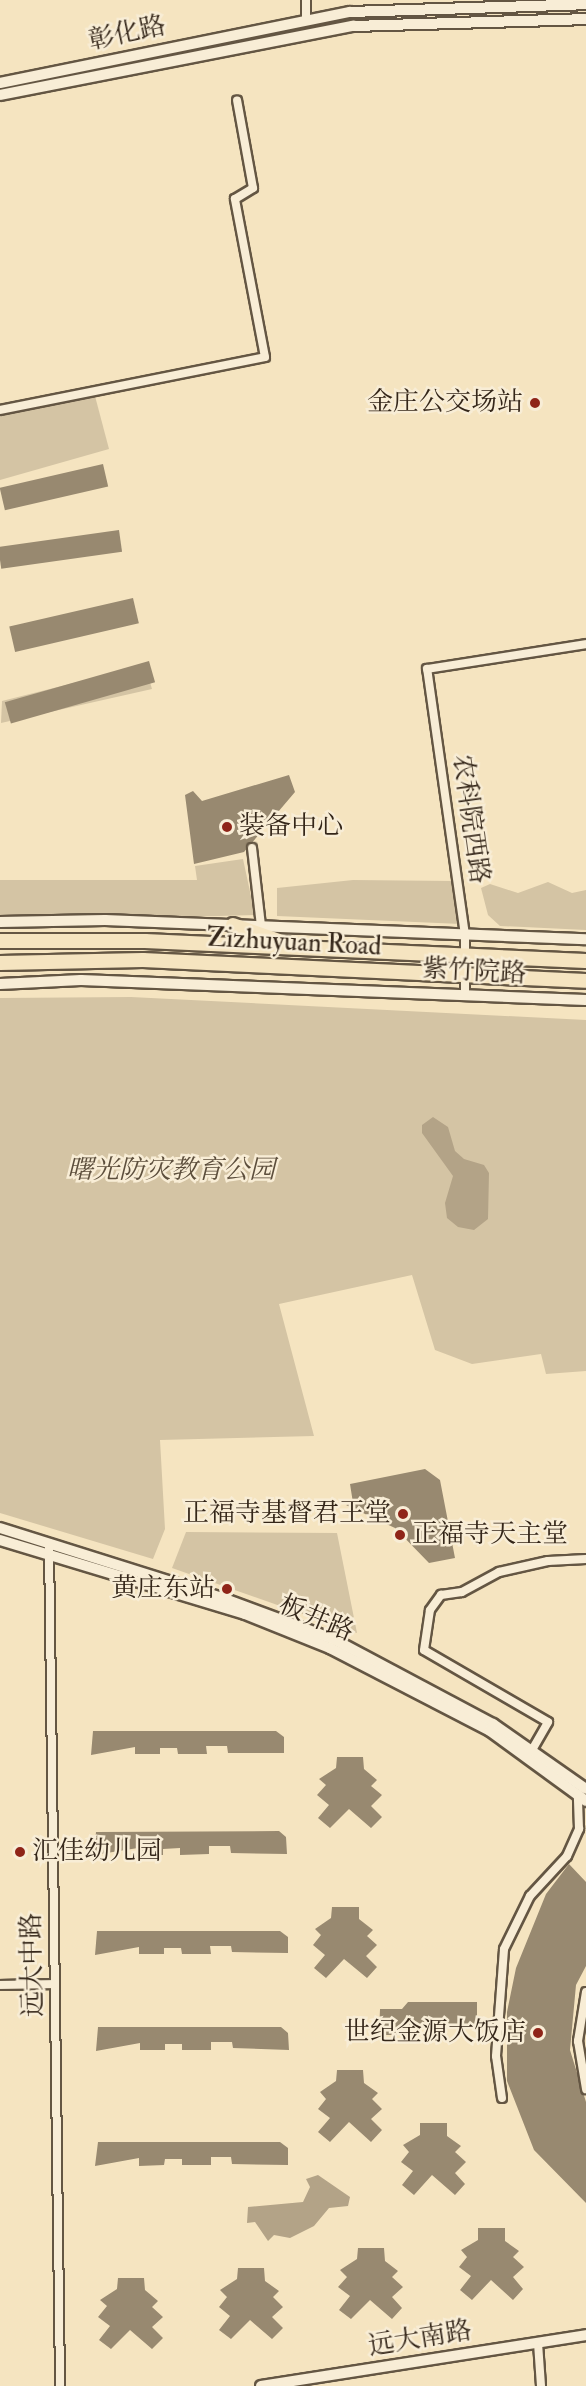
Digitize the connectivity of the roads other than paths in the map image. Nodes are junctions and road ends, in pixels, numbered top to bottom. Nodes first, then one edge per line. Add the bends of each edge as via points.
1 (306, 0) edge
2 (586, 4) edge
3 (306, 19) junction
4 (586, 19) edge
5 (0, 83) edge
6 (0, 95) edge
7 (237, 100) dead end
8 (0, 410) edge
9 (586, 644) edge
10 (252, 848) dead end
11 (0, 922) edge
12 (233, 925) junction
13 (261, 926) junction
14 (465, 935) junction
15 (586, 939) edge
16 (0, 941) edge
17 (302, 949) junction
18 (464, 956) junction
19 (586, 961) edge
20 (0, 963) edge
21 (464, 976) junction
22 (586, 981) edge
23 (0, 984) edge
24 (465, 994) junction
25 (586, 1000) edge
26 (0, 1528) edge
27 (0, 1540) edge
28 (49, 1549) junction
29 (586, 1559) edge
30 (532, 1750) junction
31 (583, 1795) edge
32 (54, 1984) junction
33 (0, 1985) edge
34 (586, 1992) edge
35 (586, 2089) edge
36 (502, 2098) dead end
37 (586, 2335) edge
38 (538, 2343) junction
39 (60, 2386) edge
40 (261, 2386) edge
41 (541, 2386) edge

1 - 3 street
2 - 3 street, 彰化路 via 350,12
3 - 5 street, 彰化路
4 - 6 street, 彰化路 via 353,26
7 - 8 street via 252,188 235,199 265,357
9 - 14 street, 农科院西路 via 428,669
10 - 13 street
11 - 12 street, 紫竹院路
12 - 13 street, 紫竹院路
12 - 17 main road
13 - 14 street, 紫竹院路
14 - 15 street, 紫竹院路
14 - 18 street, 农科院西路
16 - 17 main road, Zizhuyuan Road
17 - 18 main road, Zizhuyuan Road
18 - 19 main road, Zizhuyuan Road
18 - 21 street, 农科院西路
20 - 21 main road, Zizhuyuan Road via 143,960
21 - 22 main road, Zizhuyuan Road
21 - 24 street, 农科院西路
23 - 24 street, 紫竹院路 via 81,980
24 - 25 street, 紫竹院路
26 - 28 street
27 - 28 street, 板井路
28 - 30 street via 333,1639 406,1675
28 - 31 street, 板井路 via 245,1614 330,1648 490,1731
28 - 32 street, 远大中路
29 - 30 street via 548,1561 499,1572 462,1592 441,1594 430,1610 423,1650 548,1722
30 - 31 street
31 - 36 street via 579,1829 567,1856 530,1896 504,1949 496,2056
32 - 33 street
32 - 39 street, 远大中路
34 - 35 street via 578,2041
37 - 38 street, 远大南路
38 - 40 street, 远大南路
38 - 41 street

